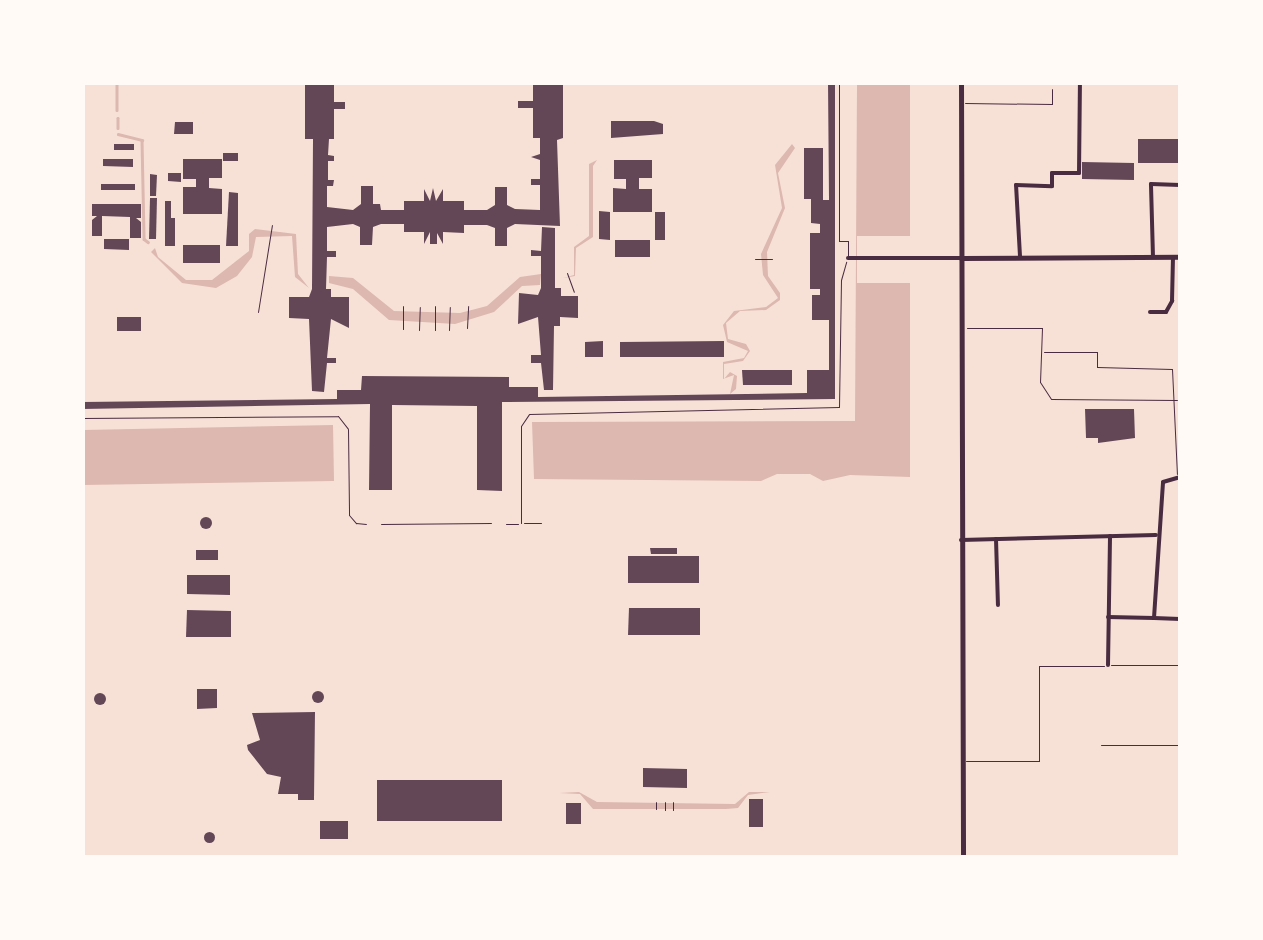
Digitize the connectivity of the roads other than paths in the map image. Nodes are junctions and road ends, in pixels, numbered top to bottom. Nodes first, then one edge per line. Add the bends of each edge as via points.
1 (839, 82) edge
2 (961, 82) edge
3 (1080, 82) edge
4 (1052, 88) dead end
5 (961, 103) junction
6 (1180, 185) edge
7 (1020, 256) junction
8 (1153, 256) junction
9 (1177, 257) edge
10 (848, 258) junction
11 (962, 258) junction
12 (755, 259) dead end
13 (772, 259) dead end
14 (1150, 312) dead end
15 (962, 328) junction
16 (1042, 352) junction
17 (1177, 400) junction
18 (82, 418) edge
19 (1179, 477) edge
20 (492, 523) dead end
21 (366, 524) dead end
22 (381, 524) dead end
23 (506, 524) dead end
24 (520, 524) junction
25 (541, 524) dead end
26 (1156, 534) junction
27 (1110, 536) junction
28 (996, 539) junction
29 (960, 540) junction
30 (998, 605) dead end
31 (1108, 617) junction
32 (1154, 618) junction
33 (1180, 618) edge
34 (1180, 665) edge
35 (1108, 666) junction
36 (1180, 745) edge
37 (1101, 746) dead end
38 (963, 761) junction
39 (964, 858) edge

1 - 10 lane via 839,241 848,241
2 - 5 street
3 - 7 street via 1079,173 1052,172 1052,186 1016,184
4 - 5 lane via 1052,104
5 - 11 street
6 - 8 street via 1151,184
7 - 8 street
7 - 11 street
8 - 9 street
9 - 14 street via 1172,300 1166,312
10 - 11 street
10 - 24 lane via 841,280 839,407 528,414 521,426
11 - 15 street
12 - 13 lane
15 - 16 lane via 1042,328
15 - 29 street
16 - 17 lane via 1097,352 1097,367 1172,369
16 - 17 lane via 1042,391 1051,399
17 - 19 lane
18 - 21 lane via 338,416 348,430 349,515
19 - 26 street via 1163,482
20 - 22 lane
23 - 24 lane
24 - 25 lane
26 - 27 street
26 - 32 street
27 - 28 street
27 - 31 street
28 - 29 street
28 - 30 street
29 - 38 street
31 - 32 street
31 - 35 street
32 - 33 street
34 - 35 lane
35 - 38 lane via 1039,666 1039,761
36 - 37 lane
38 - 39 street

